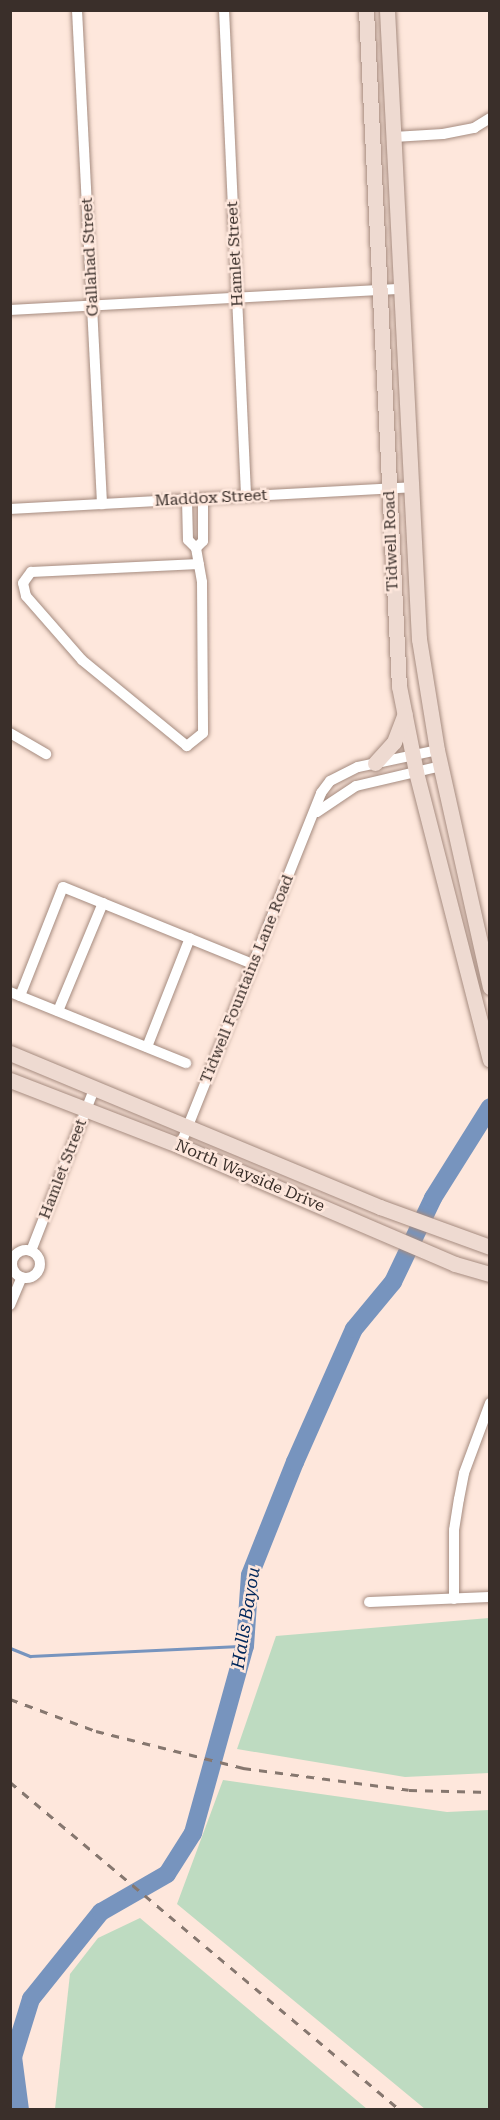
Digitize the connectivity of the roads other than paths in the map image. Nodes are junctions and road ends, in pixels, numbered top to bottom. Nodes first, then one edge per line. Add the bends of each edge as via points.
1 (77, 10) edge
2 (224, 10) edge
3 (366, 10) edge
4 (387, 10) edge
5 (489, 118) edge
6 (373, 138) junction
7 (394, 138) junction
8 (401, 289) junction
9 (380, 290) junction
10 (238, 297) junction
11 (93, 306) junction
12 (10, 310) edge
13 (411, 487) junction
14 (390, 489) junction
15 (246, 496) junction
16 (203, 499) junction
17 (187, 500) junction
18 (102, 504) junction
19 (10, 509) edge
20 (196, 548) junction
21 (199, 564) junction
22 (405, 714) junction
23 (10, 733) edge
24 (438, 750) junction
25 (46, 754) dead end
26 (413, 756) junction
27 (375, 763) junction
28 (441, 766) junction
29 (416, 772) junction
30 (316, 812) junction
31 (103, 903) junction
32 (190, 938) junction
33 (253, 964) junction
34 (489, 987) edge
35 (15, 994) edge
36 (58, 1011) junction
37 (147, 1047) junction
38 (10, 1053) edge
39 (489, 1060) edge
40 (186, 1063) dead end
41 (10, 1080) edge
42 (95, 1088) junction
43 (86, 1110) junction
44 (188, 1125) junction
45 (180, 1146) junction
46 (489, 1247) edge
47 (31, 1251) junction
48 (489, 1274) edge
49 (22, 1277) junction
50 (10, 1305) edge
51 (489, 1403) edge
52 (486, 1417) edge
53 (489, 1598) edge
54 (454, 1599) junction
55 (369, 1602) dead end

1 - 11 street, Gallahad Street
2 - 10 street, Hamlet Street
3 - 6 main road, Tidwell Road
4 - 7 main road, Tidwell Road
5 - 7 street via 474,128
6 - 7 main road
6 - 9 main road, Tidwell Road
7 - 8 main road, Tidwell Road
8 - 9 street
8 - 13 main road, Tidwell Road
9 - 10 street
9 - 14 main road, Tidwell Road
10 - 11 street
10 - 15 street, Hamlet Street
11 - 12 street
11 - 18 street, Gallahad Street
13 - 14 street, Maddox Street
13 - 24 main road, Tidwell Road via 419,639
14 - 15 street, Maddox Street
14 - 22 main road, Tidwell Road via 392,590
15 - 16 street, Maddox Street
16 - 17 street, Maddox Street
16 - 20 street via 203,541
17 - 18 street, Maddox Street
17 - 20 street via 188,540
18 - 19 street, Maddox Street
20 - 21 street
21 - 21 street via 203,733 187,746 82,660 26,596 23,584 31,572
22 - 26 main road, Tidwell Road
22 - 27 main road via 394,742
23 - 25 street
24 - 26 street, Tidwell Fountains Lane Road
24 - 28 main road, Tidwell Road
26 - 27 street, Tidwell Fountains Lane Road
26 - 29 main road, Tidwell Road
27 - 30 street, Tidwell Fountains Lane Road via 330,781
28 - 29 street
28 - 34 main road, Tidwell Road
29 - 30 street via 356,786
29 - 39 main road, Tidwell Road
30 - 33 street, Tidwell Fountains Lane Road
31 - 32 street
31 - 35 street via 63,887
31 - 36 street
32 - 33 street
32 - 37 street
33 - 44 street, Tidwell Fountains Lane Road
35 - 36 street
36 - 37 street
37 - 40 street
38 - 42 main road, North Wayside Drive
41 - 43 main road, North Wayside Drive
42 - 43 street, Hamlet Street
42 - 44 main road, North Wayside Drive
43 - 45 main road, North Wayside Drive
43 - 47 street, Hamlet Street
44 - 45 street, Tidwell Fountains Lane Road
44 - 46 main road, North Wayside Drive via 380,1207
45 - 48 main road, North Wayside Drive via 455,1264
47 - 49 street, Hamlet Street via 39,1259 38,1271
47 - 49 street, Hamlet Street via 15,1256 13,1269
49 - 50 street, Hamlet Street
51 - 52 street
52 - 54 street via 464,1473 454,1530
53 - 54 street
54 - 55 street

